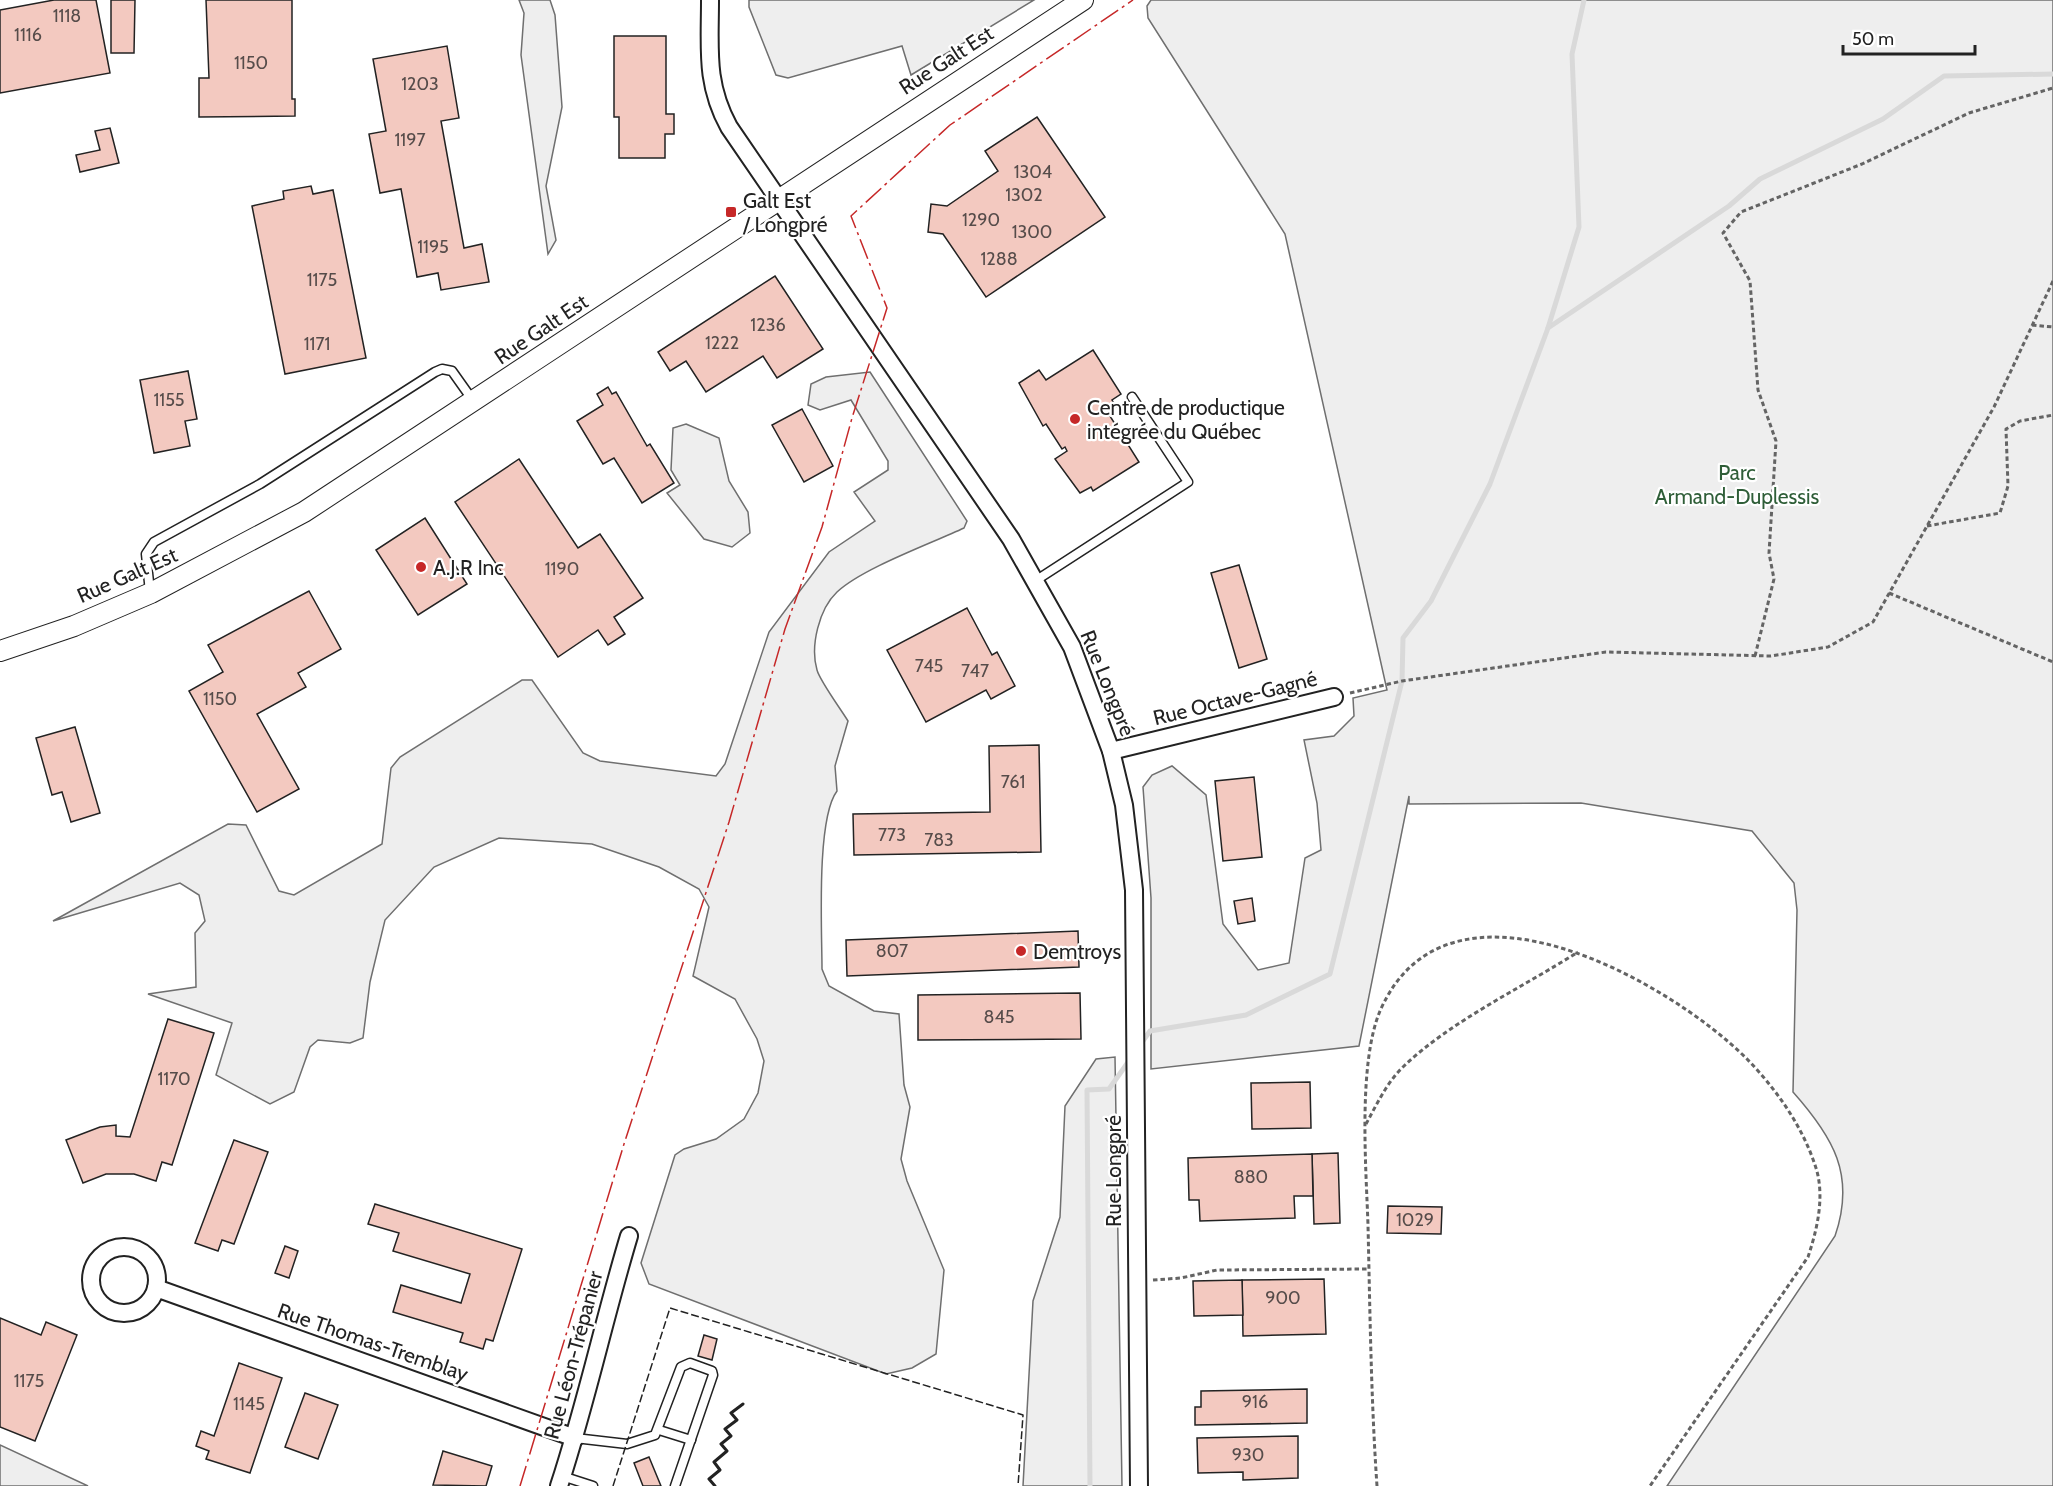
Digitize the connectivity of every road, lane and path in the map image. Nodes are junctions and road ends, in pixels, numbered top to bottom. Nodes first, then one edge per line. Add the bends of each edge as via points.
1 (710, 0) edge
2 (1083, 0) edge
3 (2053, 88) edge
4 (777, 199) junction
5 (2053, 281) edge
6 (2032, 326) junction
7 (2053, 327) edge
8 (1132, 397) dead end
9 (474, 402) junction
10 (2053, 415) edge
11 (1927, 526) junction
12 (1035, 581) junction
13 (151, 593) junction
14 (1889, 593) junction
15 (0, 651) edge
16 (1755, 656) junction
17 (2053, 662) edge
18 (1334, 697) joint
19 (1112, 751) junction
20 (1579, 952) junction
21 (1365, 1126) junction
22 (629, 1236) dead end
23 (1369, 1269) junction
24 (1136, 1281) junction
25 (156, 1288) dead end
26 (659, 1430) junction
27 (575, 1438) junction
28 (691, 1440) junction
29 (560, 1481) edge
30 (593, 1486) edge
31 (675, 1486) edge
32 (1139, 1486) edge
33 (1377, 1486) edge
34 (1650, 1486) edge

1 - 4 street, Rue Longpré via 713,92 729,127
2 - 4 street, Rue Galt Est
3 - 16 path via 1969,113 1862,164 1741,212 1723,233 1750,281 1758,390 1776,441 1769,553 1774,579
4 - 9 street, Rue Galt Est
4 - 12 street, Rue Longpré via 1011,539
5 - 6 path
6 - 7 path
6 - 11 path via 1994,407
8 - 12 lane via 1188,482
9 - 13 street, Rue Galt Est via 304,512
9 - 13 lane via 452,371 435,372 260,484 154,542 146,554
10 - 11 path via 2006,429 2008,486 2000,513
11 - 14 path
12 - 19 street, Rue Longpré via 1072,647
13 - 15 street, Rue Galt Est via 74,626
14 - 16 path via 1873,622 1828,647
14 - 17 path
16 - 18 path via 1606,652 1402,681
18 - 19 street, Rue Octave-Gagné
19 - 24 street, Rue Longpré via 1124,805 1134,890
20 - 21 path via 1443,1035 1403,1067 1382,1094
20 - 21 path via 1517,938 1473,939 1444,947 1411,965 1393,986 1374,1029
20 - 34 path via 1630,974 1689,1012 1745,1058 1780,1097 1803,1135 1817,1170 1820,1199 1808,1257
21 - 23 path
22 - 27 street, Rue Léon-Trépanier
23 - 24 path via 1217,1270 1168,1280
23 - 33 path
24 - 32 street, Rue Longpré
25 - 27 street, Rue Thomas-Tremblay
26 - 27 lane via 632,1443
26 - 28 lane
26 - 28 lane via 681,1367 690,1363 709,1369 713,1376
27 - 29 street, Rue Léon-Trépanier
28 - 31 lane
29 - 30 lane

